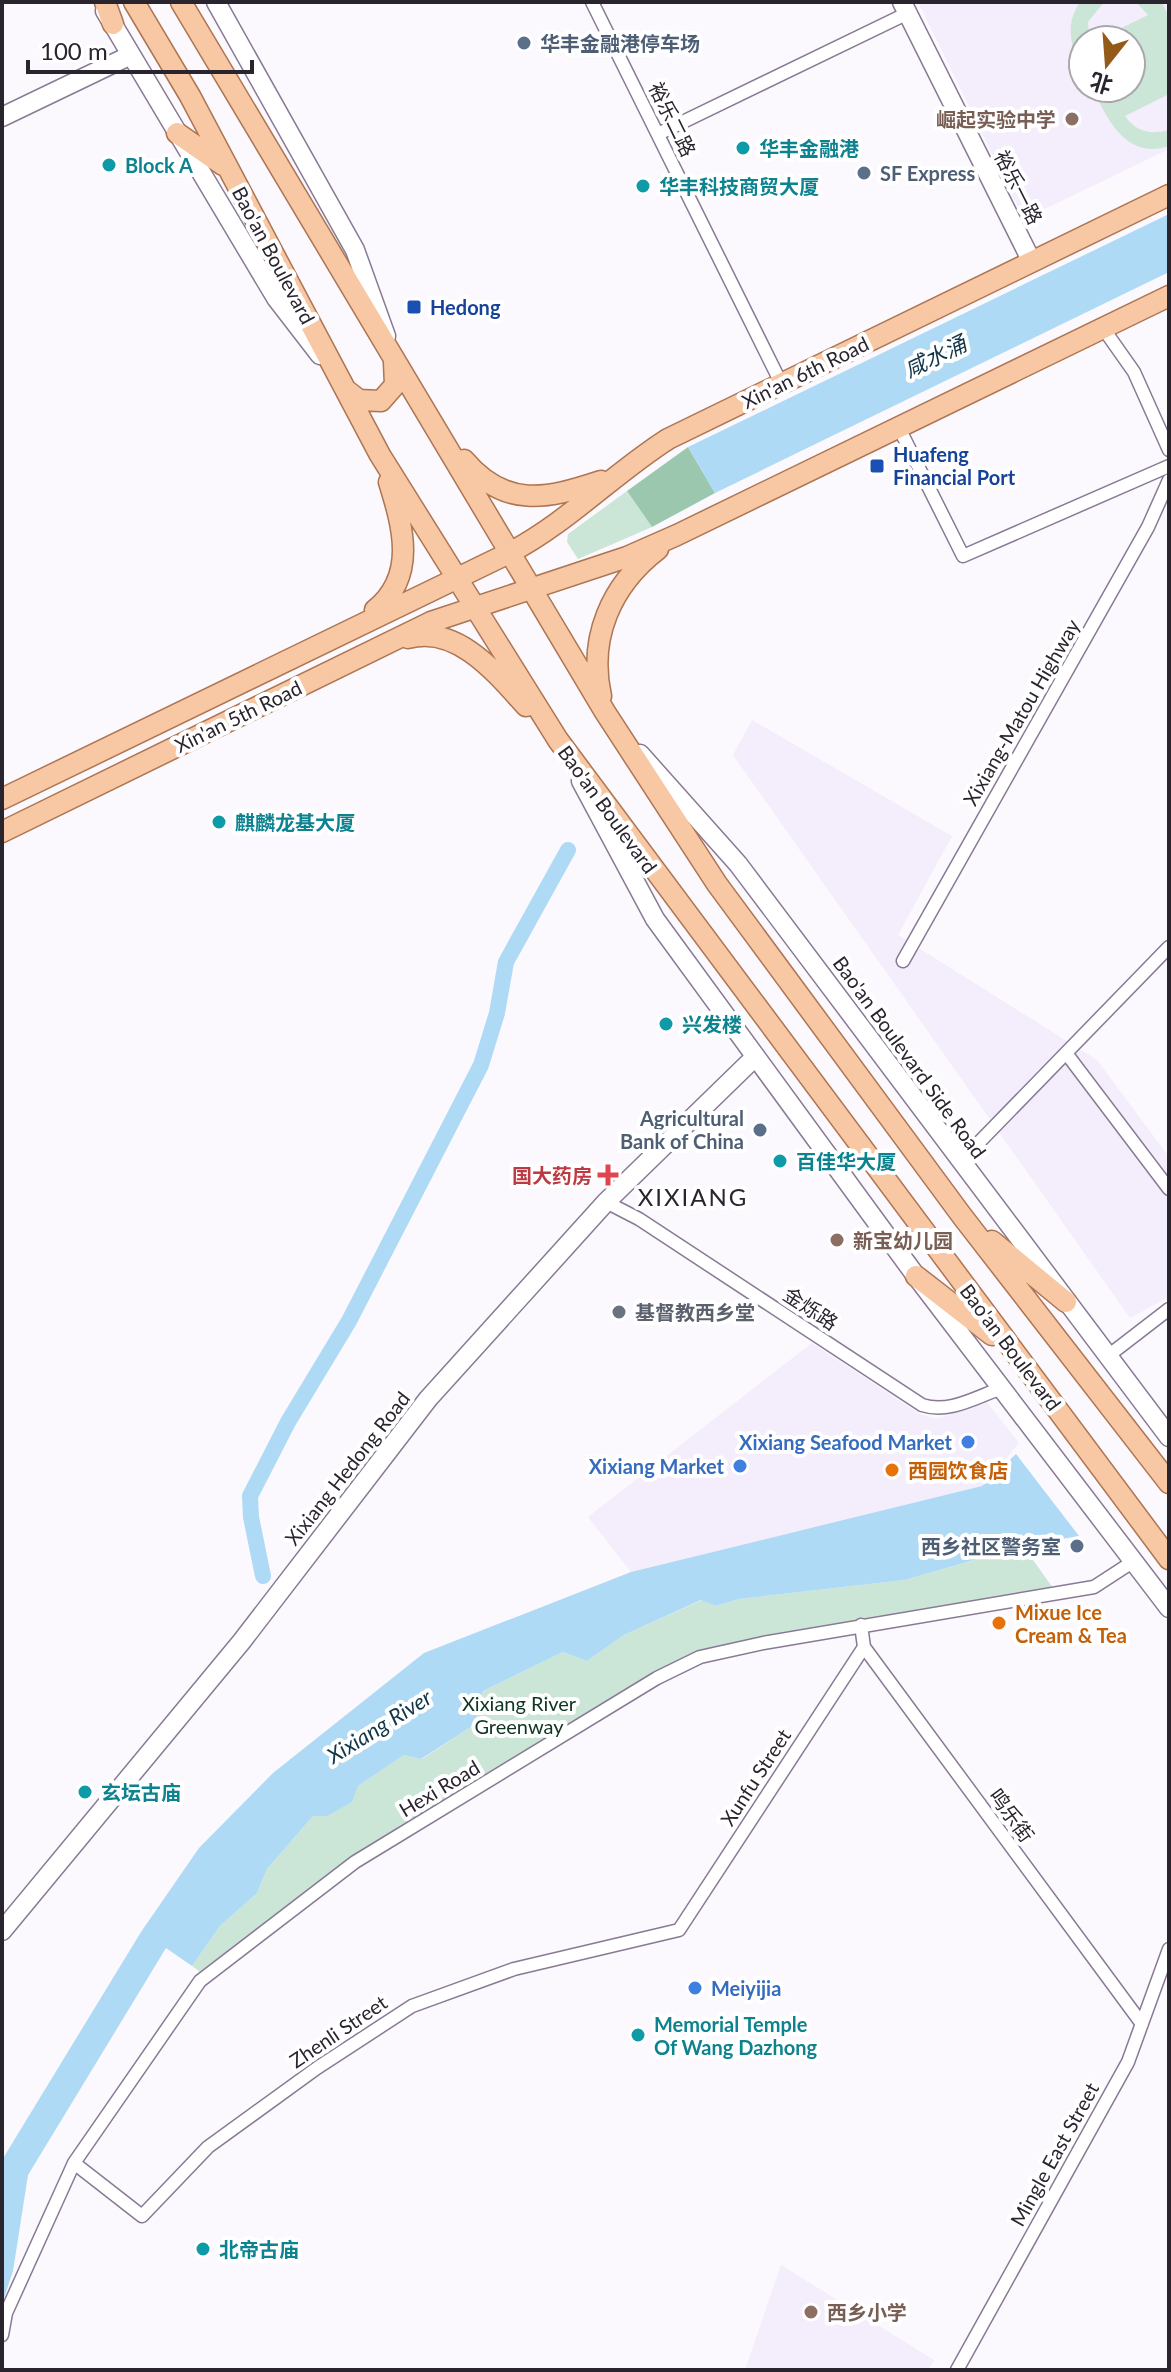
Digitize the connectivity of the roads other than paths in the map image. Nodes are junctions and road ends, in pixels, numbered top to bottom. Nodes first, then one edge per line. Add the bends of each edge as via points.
1 (102, 2) edge
2 (134, 2) edge
3 (181, 2) edge
4 (592, 2) edge
5 (218, 3) edge
6 (905, 8) edge
7 (113, 24) joint
8 (131, 55) junction
9 (2, 117) edge
10 (177, 133) junction
11 (658, 134) junction
12 (229, 169) junction
13 (1169, 195) edge
14 (1032, 262) junction
15 (1169, 296) edge
16 (1103, 328) junction
17 (394, 362) junction
18 (781, 383) junction
19 (344, 387) junction
20 (428, 418) junction
21 (899, 428) junction
22 (1169, 450) edge
23 (380, 455) junction
24 (1169, 466) edge
25 (613, 477) junction
26 (1169, 480) edge
27 (677, 535) junction
28 (509, 553) junction
29 (458, 577) junction
30 (530, 588) junction
31 (476, 607) junction
32 (355, 626) junction
33 (373, 649) junction
34 (605, 712) junction
35 (558, 740) junction
36 (2, 799) edge
37 (2, 832) edge
38 (1169, 947) edge
39 (903, 961) dead end
40 (1066, 1053) junction
41 (755, 1057) junction
42 (960, 1162) junction
43 (1169, 1189) edge
44 (606, 1202) junction
45 (962, 1216) junction
46 (916, 1276) junction
47 (1066, 1302) junction
48 (1169, 1309) edge
49 (1015, 1353) junction
50 (1111, 1360) junction
51 (1002, 1388) junction
52 (1169, 1437) edge
53 (1164, 1476) edge
54 (1169, 1559) edge
55 (1134, 1561) junction
56 (1169, 1608) edge
57 (861, 1625) junction
58 (864, 1647) junction
59 (679, 1930) joint
60 (2, 1931) edge
61 (1169, 1949) edge
62 (1142, 2024) junction
63 (74, 2163) junction
64 (2, 2286) edge
65 (15, 2293) junction
66 (2, 2335) edge
67 (957, 2370) edge

1 - 7 main road
2 - 12 main road, Bao'an Boulevard
3 - 17 main road, Bao'an Boulevard
4 - 11 street, 裕乐二路
5 - 17 main road via 355,250
6 - 11 street
6 - 14 main road, 裕乐一路
7 - 8 main road
8 - 9 main road
8 - 10 main road
10 - 12 main road
10 - 19 main road via 276,298
11 - 18 street, 裕乐二路
12 - 19 main road, Bao'an Boulevard
13 - 14 main road, Xin'an 6th Road
14 - 18 main road, Xin'an 6th Road
15 - 16 main road
16 - 21 main road
16 - 22 street via 1134,372
17 - 19 main road via 395,385 381,401 359,400
17 - 20 main road, Bao'an Boulevard
18 - 25 main road, Xin'an 6th Road via 668,439
19 - 23 main road, Bao'an Boulevard
20 - 25 main road via 477,476 507,492 556,495
20 - 28 main road, Bao'an Boulevard
21 - 24 street via 963,556
21 - 27 main road
23 - 29 main road, Bao'an Boulevard
23 - 32 main road via 399,517 402,570 395,591
25 - 28 main road, Xin'an 6th Road
26 - 39 street, Xixiang-Matou Highway via 1148,527
27 - 30 main road
27 - 34 main road via 624,583 604,618 597,667
28 - 29 main road, Xin'an 6th Road
28 - 30 main road, Bao'an Boulevard
29 - 31 main road, Bao'an Boulevard
29 - 32 main road, Xin'an 5th Road
30 - 31 main road
30 - 34 main road, Bao'an Boulevard
31 - 33 main road, Xin'an 5th Road
31 - 35 main road, Bao'an Boulevard
32 - 36 main road, Xin'an 5th Road
33 - 35 main road via 415,636 455,643 493,670
33 - 37 main road, Xin'an 5th Road
34 - 42 main road, Bao'an Boulevard Side Road via 738,864
34 - 45 main road, Bao'an Boulevard via 717,884
35 - 41 main road via 640,894
35 - 49 main road, Bao'an Boulevard
38 - 40 street
40 - 42 street
40 - 43 street
41 - 44 main road, Xixiang Hedong Road
41 - 46 main road
42 - 47 main road, Bao'an Boulevard Side Road
44 - 51 street, 金烁路 via 922,1405 948,1408
44 - 60 main road, Xixiang Hedong Road via 428,1399 242,1641
45 - 47 main road
45 - 53 main road, Bao'an Boulevard
46 - 49 main road
46 - 51 main road
47 - 50 main road, Bao'an Boulevard Side Road
48 - 50 street
49 - 54 main road, Bao'an Boulevard
50 - 52 main road, Bao'an Boulevard Side Road
51 - 55 main road
55 - 56 main road
55 - 57 street, Hexi Road via 1094,1587
57 - 58 street, 鸣乐街
57 - 63 street, Hexi Road via 700,1657 680,1666 355,1862 200,1981
58 - 59 street, Xunfu Street
58 - 62 street, 鸣乐街
59 - 63 street, Zhenli Street via 514,1969 412,2006 208,2147 142,2216
61 - 62 street, Mingle East Street
62 - 67 street, Mingle East Street via 1128,2062
63 - 65 street, Hexi Road
64 - 65 street
65 - 66 street, Hexi Road

